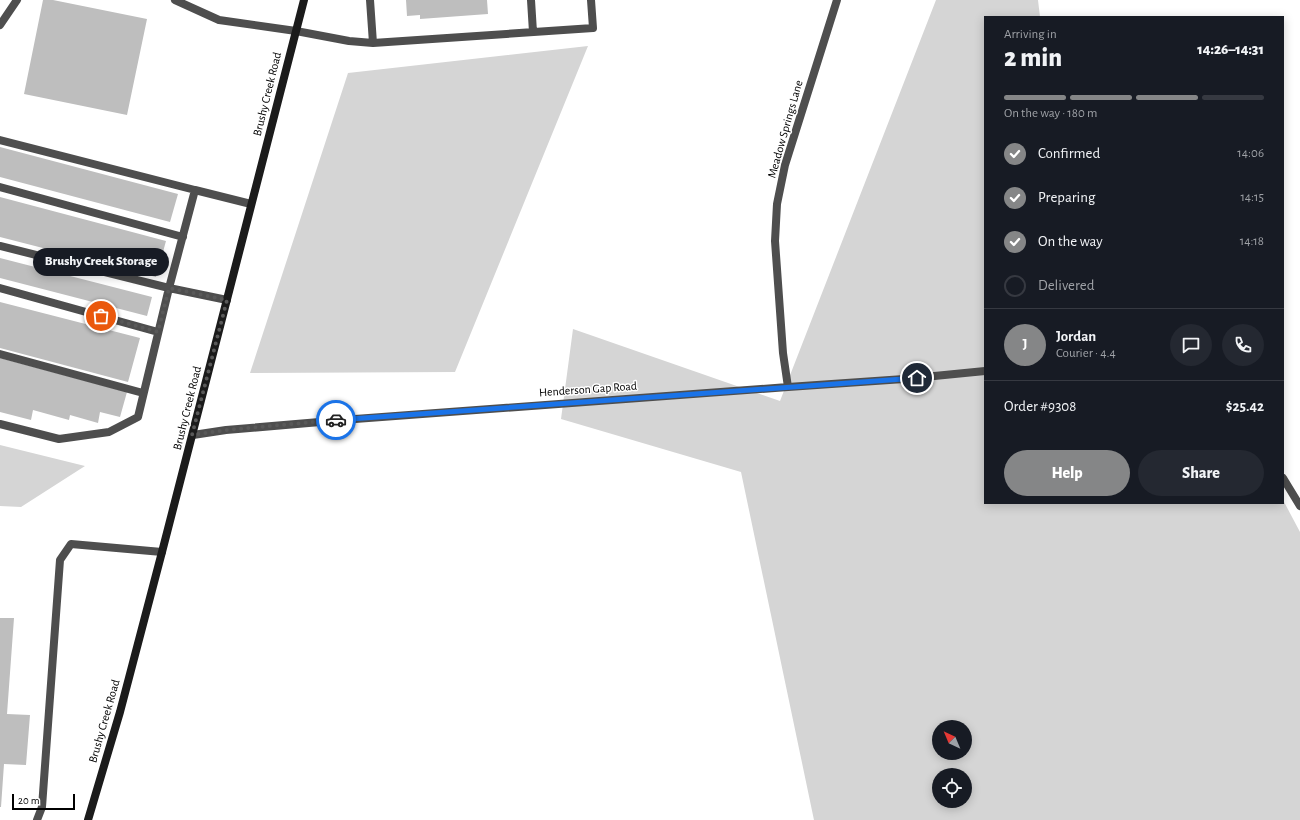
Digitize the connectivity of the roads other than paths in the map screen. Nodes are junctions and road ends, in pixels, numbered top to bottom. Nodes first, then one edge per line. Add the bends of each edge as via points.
1 (18, 0) edge
2 (175, 0) edge
3 (304, 0) edge
4 (370, 0) edge
5 (532, 0) edge
6 (591, 0) edge
7 (837, 0) edge
8 (0, 25) edge
9 (296, 31) junction
10 (533, 32) junction
11 (373, 43) junction
12 (0, 140) edge
13 (0, 187) edge
14 (196, 190) junction
15 (251, 204) junction
16 (183, 237) junction
17 (0, 246) edge
18 (0, 288) edge
19 (169, 288) junction
20 (227, 300) junction
21 (158, 332) junction
22 (0, 354) edge
23 (984, 371) edge
24 (788, 387) junction
25 (143, 393) junction
26 (0, 424) edge
27 (192, 435) junction
28 (1284, 480) edge
29 (1300, 506) edge
30 (162, 552) junction
31 (37, 820) edge
32 (88, 820) edge

1 - 8 street
2 - 9 street via 219,20
3 - 9 main road, Brushy Creek Road
4 - 11 street
5 - 10 street
6 - 10 street via 593,28
7 - 24 street, Meadow Springs Lane via 785,165 777,204 775,241
9 - 11 street
9 - 15 main road, Brushy Creek Road
10 - 11 street
12 - 14 street
13 - 16 street
14 - 15 street
14 - 16 street
15 - 20 main road, Brushy Creek Road
16 - 19 street
17 - 19 street
18 - 21 street
19 - 20 street
19 - 21 street
20 - 27 main road, Brushy Creek Road
21 - 25 street
22 - 25 street
23 - 24 street, Henderson Gap Road
24 - 27 street, Henderson Gap Road via 355,419
25 - 26 street via 138,417 108,432 59,439
27 - 30 main road, Brushy Creek Road
28 - 29 street
30 - 31 street via 71,544 60,560 42,807
30 - 32 main road, Brushy Creek Road via 120,712

